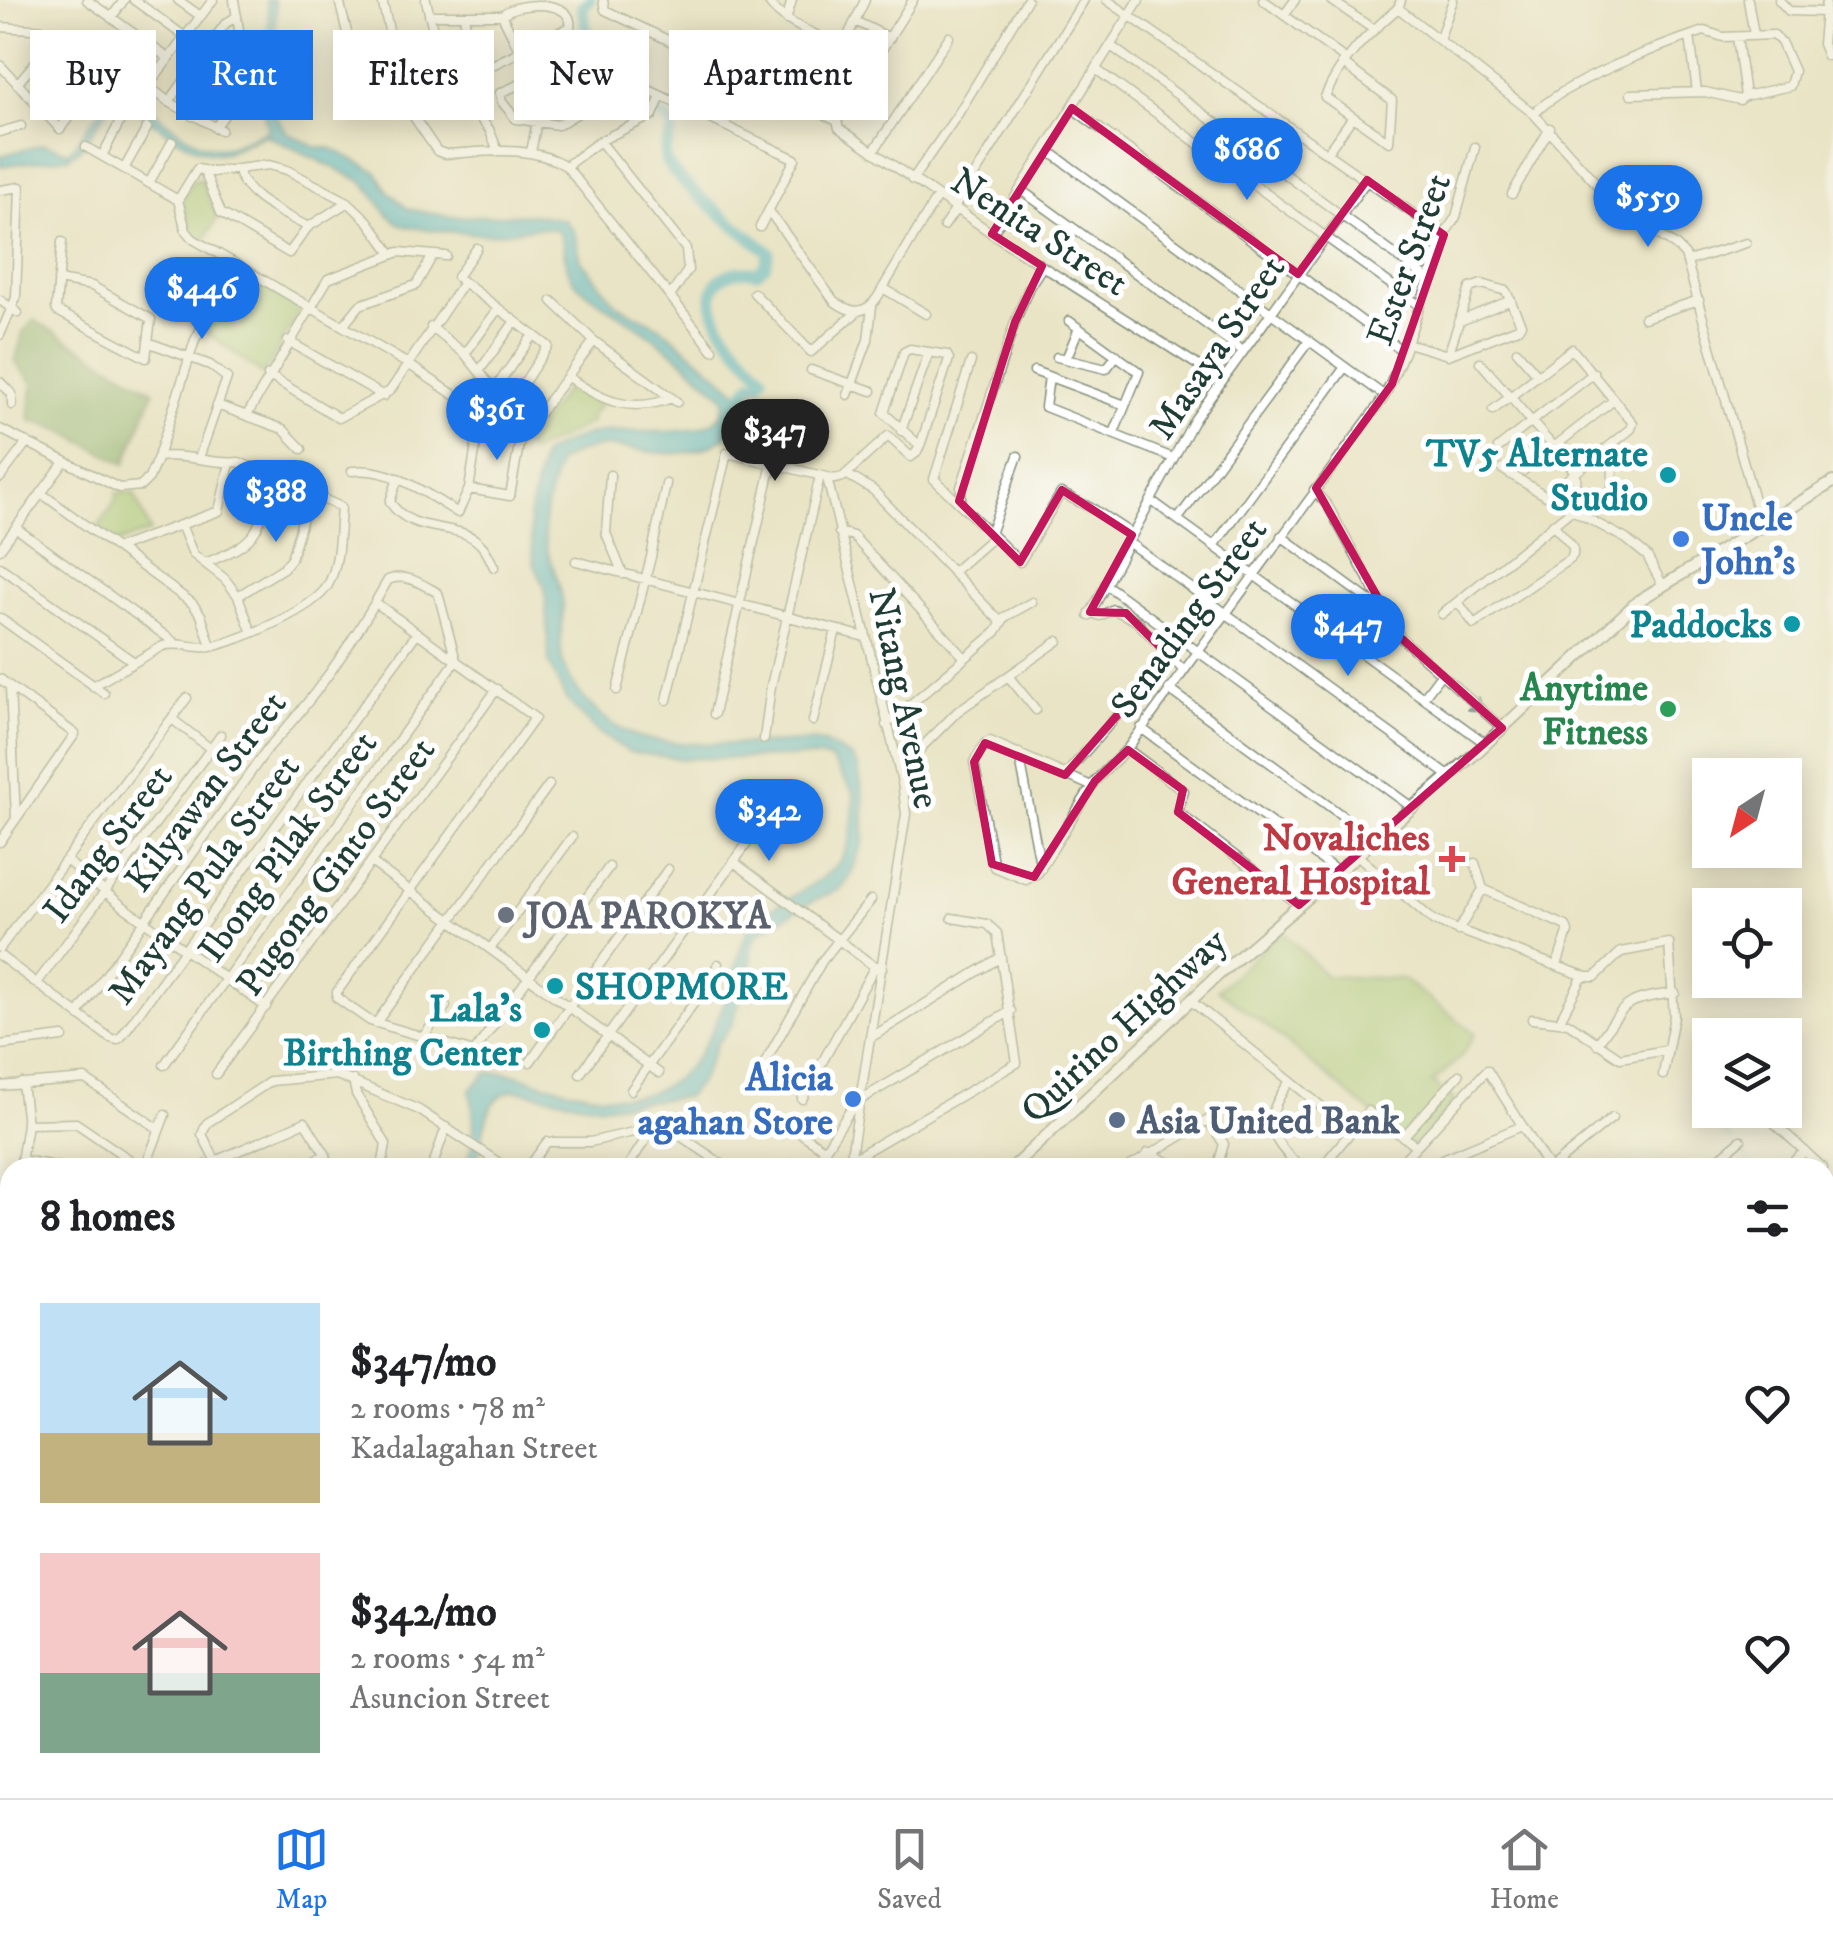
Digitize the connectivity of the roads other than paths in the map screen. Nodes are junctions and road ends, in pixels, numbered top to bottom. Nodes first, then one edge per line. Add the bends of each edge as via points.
1 (87, 0) edge
2 (124, 0) edge
3 (134, 0) edge
4 (178, 0) edge
5 (213, 0) edge
6 (234, 0) edge
7 (339, 0) edge
8 (382, 0) edge
9 (426, 0) edge
10 (603, 0) edge
11 (767, 0) edge
12 (792, 0) edge
13 (865, 0) edge
14 (913, 0) edge
15 (1027, 0) edge
16 (1084, 0) edge
17 (1107, 0) edge
18 (1139, 0) edge
19 (1262, 0) edge
20 (1296, 0) edge
21 (1332, 0) edge
22 (1453, 0) edge
23 (1748, 0) edge
24 (1778, 0) edge
25 (1826, 0) edge
26 (1399, 4) edge
27 (1824, 12) junction
28 (1130, 14) junction
29 (429, 15) junction
30 (502, 15) junction
31 (199, 16) junction
32 (237, 16) junction
33 (464, 16) junction
34 (1284, 16) junction
35 (111, 18) junction
36 (786, 20) junction
37 (856, 21) junction
38 (0, 27) edge
39 (34, 30) edge
40 (129, 30) edge
41 (176, 30) edge
42 (188, 30) edge
43 (239, 30) edge
44 (346, 30) edge
45 (389, 30) edge
46 (564, 30) edge
47 (1373, 30) junction
48 (1754, 35) junction
49 (1690, 36) junction
50 (1737, 36) junction
51 (950, 37) dead end
52 (890, 38) junction
53 (514, 39) edge
54 (1438, 40) junction
55 (1112, 46) junction
56 (176, 47) edge
57 (156, 49) edge
58 (514, 54) edge
59 (1827, 56) dead end
60 (168, 58) junction
61 (1344, 61) junction
62 (0, 65) edge
63 (30, 68) edge
64 (1097, 70) junction
65 (16, 84) junction
66 (514, 87) edge
67 (649, 91) edge
68 (1697, 92) junction
69 (1631, 94) dead end
70 (661, 96) junction
71 (1744, 96) junction
72 (30, 99) edge
73 (170, 102) junction
74 (176, 106) edge
75 (1072, 108) junction
76 (1534, 114) junction
77 (514, 116) edge
78 (1352, 118) junction
79 (0, 120) edge
80 (121, 120) edge
81 (200, 120) edge
82 (224, 120) edge
83 (416, 120) edge
84 (520, 120) edge
85 (539, 120) edge
86 (566, 120) edge
87 (837, 121) junction
88 (538, 124) junction
89 (20, 126) dead end
90 (146, 128) dead end
91 (1550, 128) junction
92 (3, 131) edge
93 (600, 141) junction
94 (172, 142) dead end
95 (86, 146) dead end
96 (1475, 146) dead end
97 (1046, 149) junction
98 (498, 151) junction
99 (531, 152) junction
100 (873, 152) junction
101 (1328, 153) junction
102 (102, 156) junction
103 (566, 166) junction
104 (124, 169) junction
105 (200, 170) junction
106 (238, 170) junction
107 (912, 180) junction
108 (1367, 180) junction
109 (149, 184) junction
110 (0, 190) edge
111 (1021, 190) junction
112 (1512, 194) dead end
113 (936, 197) junction
114 (178, 200) junction
115 (348, 202) junction
116 (955, 208) junction
117 (769, 211) junction
118 (1342, 216) junction
119 (944, 226) dead end
120 (308, 227) junction
121 (760, 227) dead end
122 (992, 234) junction
123 (1444, 235) junction
124 (1326, 238) junction
125 (62, 242) dead end
126 (1746, 243) dead end
127 (477, 248) dead end
128 (392, 254) junction
129 (446, 256) dead end
130 (432, 257) junction
131 (1688, 261) junction
132 (235, 264) junction
133 (1042, 267) junction
134 (1298, 274) junction
135 (1428, 278) junction
136 (58, 280) junction
137 (464, 282) junction
138 (883, 288) junction
139 (754, 294) dead end
140 (671, 295) junction
141 (0, 300) edge
142 (1511, 300) junction
143 (1699, 300) junction
144 (552, 301) dead end
145 (309, 306) junction
146 (872, 306) junction
147 (1419, 306) junction
148 (498, 308) junction
149 (15, 311) junction
150 (858, 312) junction
151 (1270, 313) junction
152 (926, 314) dead end
153 (1644, 318) dead end
154 (515, 321) junction
155 (1069, 321) dead end
156 (1458, 322) junction
157 (343, 326) junction
158 (431, 327) junction
159 (1079, 328) junction
160 (0, 335) edge
161 (533, 335) junction
162 (1308, 340) junction
163 (288, 341) junction
164 (594, 341) junction
165 (150, 343) junction
166 (1406, 348) junction
167 (713, 350) dead end
168 (1243, 351) junction
169 (1517, 351) dead end
170 (928, 352) junction
171 (466, 354) junction
172 (1117, 354) junction
173 (1448, 355) junction
174 (190, 357) junction
175 (971, 361) dead end
176 (1480, 362) dead end
177 (408, 364) junction
178 (1344, 367) junction
179 (480, 370) junction
180 (811, 370) dead end
181 (1034, 372) dead end
182 (1594, 373) junction
183 (1537, 374) junction
184 (268, 375) junction
185 (568, 377) junction
186 (1049, 377) junction
187 (1221, 380) junction
188 (0, 382) edge
189 (852, 384) junction
190 (494, 390) junction
191 (872, 392) dead end
192 (1387, 393) junction
193 (848, 394) dead end
194 (384, 396) junction
195 (1509, 396) junction
196 (1614, 400) junction
197 (12, 405) dead end
198 (217, 405) junction
199 (1125, 405) junction
200 (1493, 410) dead end
201 (480, 414) junction
202 (247, 415) junction
203 (1532, 421) junction
204 (0, 429) edge
205 (902, 431) junction
206 (1114, 433) junction
207 (520, 439) junction
208 (27, 442) junction
209 (920, 446) junction
210 (1554, 447) junction
211 (1498, 448) dead end
212 (302, 449) dead end
213 (1607, 449) junction
214 (1018, 456) dead end
215 (1170, 457) junction
216 (158, 458) junction
217 (198, 458) junction
218 (65, 461) junction
219 (230, 463) junction
220 (772, 464) junction
221 (1502, 469) dead end
222 (352, 471) dead end
223 (1523, 471) dead end
224 (1576, 473) junction
225 (846, 474) junction
226 (271, 475) junction
227 (610, 475) dead end
228 (824, 477) junction
229 (0, 478) edge
230 (398, 478) junction
231 (1833, 482) edge
232 (666, 484) dead end
233 (469, 488) junction
234 (1314, 490) junction
235 (1612, 491) dead end
236 (42, 493) junction
237 (310, 493) junction
238 (1546, 496) junction
239 (1152, 500) junction
240 (960, 505) junction
241 (1572, 509) junction
242 (1178, 519) junction
243 (1553, 524) junction
244 (1761, 524) junction
245 (182, 527) junction
246 (16, 528) junction
247 (839, 532) junction
248 (991, 536) junction
249 (1281, 536) junction
250 (1130, 538) junction
251 (1214, 546) junction
252 (117, 548) junction
253 (0, 549) edge
254 (576, 561) dead end
255 (205, 563) junction
256 (0, 567) edge
257 (494, 567) dead end
258 (954, 572) junction
259 (623, 574) junction
260 (1253, 574) junction
261 (645, 579) junction
262 (1105, 584) junction
263 (1662, 584) junction
264 (692, 592) junction
265 (238, 596) junction
266 (376, 602) junction
267 (1032, 602) dead end
268 (1458, 602) junction
269 (740, 604) junction
270 (1225, 613) junction
271 (1385, 613) junction
272 (1442, 614) dead end
273 (788, 617) junction
274 (0, 618) edge
275 (1001, 622) junction
276 (836, 630) junction
277 (252, 633) junction
278 (417, 633) junction
279 (865, 638) junction
280 (1058, 641) dead end
281 (176, 643) junction
282 (210, 646) junction
283 (1197, 651) junction
284 (1169, 656) junction
285 (965, 658) junction
286 (456, 661) junction
287 (134, 662) junction
288 (1184, 670) junction
289 (1441, 674) junction
290 (1008, 676) junction
291 (0, 679) edge
292 (10, 686) junction
293 (93, 686) junction
294 (497, 689) junction
295 (1169, 689) junction
296 (617, 690) dead end
297 (104, 694) dead end
298 (187, 698) dead end
299 (1424, 698) junction
300 (666, 700) dead end
301 (1036, 710) dead end
302 (714, 714) dead end
303 (172, 718) junction
304 (813, 720) dead end
305 (886, 725) junction
306 (1141, 728) junction
307 (1502, 728) junction
308 (221, 735) dead end
309 (764, 739) dead end
310 (1485, 743) junction
311 (211, 749) junction
312 (1126, 749) junction
313 (1019, 754) junction
314 (899, 770) junction
315 (1065, 775) junction
316 (1449, 776) junction
317 (549, 785) dead end
318 (1091, 786) junction
319 (783, 794) dead end
320 (1413, 808) junction
321 (16, 819) junction
322 (572, 837) dead end
323 (1374, 839) junction
324 (0, 842) edge
325 (1357, 855) junction
326 (66, 861) junction
327 (371, 862) junction
328 (734, 862) junction
329 (1476, 862) dead end
330 (609, 867) dead end
331 (668, 869) dead end
332 (1041, 869) junction
333 (1337, 871) junction
334 (1483, 888) junction
335 (410, 891) junction
336 (106, 892) junction
337 (871, 900) dead end
338 (1299, 905) junction
339 (952, 918) dead end
340 (143, 920) junction
341 (450, 920) junction
342 (1458, 931) junction
343 (838, 940) junction
344 (185, 950) junction
345 (490, 950) junction
346 (0, 955) edge
347 (1001, 957) junction
348 (718, 964) dead end
349 (1557, 965) junction
350 (879, 967) junction
351 (1583, 976) junction
352 (226, 978) junction
353 (530, 979) junction
354 (38, 983) junction
355 (1675, 993) junction
356 (1191, 1000) junction
357 (446, 1006) dead end
358 (266, 1007) junction
359 (568, 1007) junction
360 (1010, 1011) junction
361 (78, 1014) junction
362 (1532, 1019) dead end
363 (1560, 1020) junction
364 (376, 1022) junction
365 (63, 1036) dead end
366 (608, 1036) junction
367 (422, 1037) junction
368 (870, 1038) junction
369 (1597, 1044) junction
370 (0, 1045) edge
371 (1667, 1050) junction
372 (530, 1062) dead end
373 (164, 1065) dead end
374 (648, 1065) junction
375 (659, 1073) dead end
376 (759, 1073) dead end
377 (216, 1074) dead end
378 (580, 1074) dead end
379 (1459, 1075) dead end
380 (1663, 1076) dead end
381 (353, 1080) junction
382 (1290, 1080) junction
383 (22, 1084) junction
384 (0, 1086) edge
385 (631, 1090) dead end
386 (802, 1098) dead end
387 (860, 1100) junction
388 (165, 1115) dead end
389 (1612, 1118) dead end
390 (26, 1124) junction
391 (654, 1126) junction
392 (790, 1126) dead end
393 (1522, 1126) junction
394 (446, 1127) junction
395 (1780, 1128) edge
396 (159, 1129) junction
397 (1352, 1131) junction
398 (1403, 1137) junction
399 (1741, 1140) dead end
400 (1416, 1146) junction
401 (824, 1150) junction
402 (1805, 1151) junction
403 (1148, 1153) junction
404 (326, 1155) joint
405 (23, 1158) edge
406 (128, 1158) edge
407 (147, 1158) edge
408 (214, 1158) edge
409 (228, 1158) edge
410 (320, 1158) edge
411 (384, 1158) edge
412 (435, 1158) edge
413 (492, 1158) edge
414 (535, 1158) edge
415 (633, 1158) edge
416 (709, 1158) edge
417 (820, 1158) edge
418 (851, 1158) edge
419 (860, 1158) edge
420 (1023, 1158) edge
421 (1141, 1158) edge
422 (1159, 1158) edge
423 (1220, 1158) edge
424 (1290, 1158) edge
425 (1330, 1158) edge
426 (1405, 1158) edge
427 (1445, 1158) edge
428 (1543, 1158) edge
429 (1562, 1158) edge
430 (1719, 1158) edge
431 (1797, 1158) edge
432 (1813, 1158) edge

1 - 35 street
2 - 35 street
3 - 41 street
4 - 31 street
5 - 31 street
6 - 32 street
7 - 44 street
8 - 45 street
9 - 29 street
10 - 87 street, Nenita Street via 606,10
11 - 36 street
12 - 36 street
13 - 37 street
14 - 52 street
15 - 107 street
16 - 116 street
17 - 28 street
18 - 28 street
19 - 34 street
20 - 34 street
21 - 47 street
22 - 54 street
23 - 48 street
24 - 27 street via 1790,11
25 - 27 street
26 - 47 street
26 - 54 street
27 - 59 street
28 - 55 street
28 - 101 street
29 - 33 street
29 - 98 street via 444,77 489,130
30 - 33 street
30 - 46 street via 525,2 546,2 572,19
30 - 53 street
31 - 42 street
32 - 43 street
32 - 73 street
33 - 58 street via 474,69
34 - 61 street
35 - 40 street
36 - 37 street via 842,44
37 - 52 street
38 - 39 street
47 - 61 street
48 - 50 street
48 - 71 street via 1774,35 1794,71 1790,86
49 - 50 street
49 - 68 street
49 - 76 street via 1578,85
50 - 71 street
51 - 100 street
52 - 87 street
54 - 76 street
55 - 64 street
55 - 118 street
56 - 60 street
57 - 60 street
60 - 73 street via 148,86
61 - 78 street via 1325,97
61 - 78 street via 1393,102 1389,142
62 - 65 street
63 - 65 street
64 - 75 street
64 - 124 street
65 - 72 street
66 - 77 street via 499,97
67 - 70 street
68 - 69 street
68 - 71 street
70 - 93 street via 654,112
70 - 117 street via 795,160
73 - 74 street
75 - 97 street
75 - 134 street
76 - 91 street
78 - 101 street
79 - 92 street
80 - 102 street
81 - 82 street via 218,129
83 - 98 street via 440,154
84 - 88 street
85 - 88 street
86 - 88 street
87 - 100 street, Nenita Street
88 - 99 street
89 - 92 street
90 - 104 street
91 - 112 street
91 - 131 street via 1620,210
93 - 103 street
93 - 140 street via 686,249 688,270
94 - 109 street
95 - 102 street
96 - 123 street, Ester Street via 1456,217
97 - 111 street
97 - 151 street
98 - 99 street
99 - 103 street
100 - 107 street, Nenita Street
101 - 108 street
102 - 104 street
103 - 140 street
104 - 109 street
105 - 106 street
105 - 114 street
105 - 120 street via 221,212 289,253
106 - 115 street via 275,166
106 - 120 street via 251,193
107 - 113 street, Nenita Street
108 - 118 street, Masaya Street
108 - 123 street
109 - 114 street
110 - 149 street via 20,186
111 - 122 street
111 - 168 street
113 - 116 street, Nenita Street
113 - 138 street
114 - 132 street via 190,237
115 - 120 street
115 - 128 street
116 - 119 street
116 - 122 street, Nenita Street
117 - 121 street
117 - 150 street via 834,301
118 - 124 street, Masaya Street
118 - 135 street
122 - 133 street, Nenita Street
123 - 135 street, Ester Street
124 - 134 street, Masaya Street
124 - 147 street
125 - 136 street
126 - 131 street
127 - 137 street via 456,275
128 - 130 street
128 - 145 street via 328,279
129 - 130 street
130 - 157 street via 416,285 360,305
131 - 143 street
132 - 145 street
132 - 174 street
133 - 187 street, Nenita Street
133 - 240 street via 1016,322 960,487
134 - 151 street, Masaya Street
134 - 166 street
135 - 147 street, Ester Street
136 - 165 street via 92,286 148,316
136 - 165 street via 58,311 142,357
137 - 148 street
137 - 158 street
138 - 146 street
138 - 152 street
139 - 150 street via 811,352
140 - 167 street
141 - 149 street
142 - 156 street
142 - 156 street via 1501,288 1473,285
142 - 173 street via 1520,327
143 - 153 street
143 - 244 street
144 - 164 street
145 - 157 street
145 - 163 street
146 - 150 street
146 - 189 street
147 - 166 street, Ester Street
148 - 154 street
148 - 171 street
149 - 160 street
151 - 162 street
151 - 168 street, Masaya Street
154 - 161 street
154 - 179 street
155 - 159 street
156 - 173 street
157 - 177 street
158 - 171 street
158 - 177 street
159 - 172 street
159 - 172 street via 1062,358 1106,369
161 - 190 street
161 - 190 street via 548,346 510,404
162 - 178 street
162 - 242 street
163 - 184 street
163 - 194 street
164 - 185 street
164 - 185 street via 674,400 614,404
165 - 174 street
166 - 173 street
166 - 192 street, Ester Street
168 - 187 street, Masaya Street
169 - 183 street
170 - 205 street
170 - 205 street via 904,352 884,412
170 - 209 street via 950,360
171 - 179 street
172 - 199 street via 1139,372
174 - 198 street via 227,378
174 - 216 street
175 - 240 street via 932,476
176 - 195 street
177 - 194 street
177 - 201 street
178 - 192 street
178 - 251 street
179 - 190 street
180 - 189 street
181 - 186 street
182 - 183 street via 1572,349
182 - 196 street
182 - 203 street
183 - 195 street
184 - 194 street via 339,418
184 - 202 street
185 - 207 street
186 - 199 street
186 - 206 street via 1044,408
187 - 215 street, Masaya Street
188 - 197 street via 12,394
189 - 191 street
189 - 193 street
192 - 234 street, Senading Street
195 - 200 street
195 - 203 street
196 - 210 street
196 - 213 street via 1633,426
198 - 202 street
198 - 217 street
199 - 206 street
201 - 207 street
201 - 233 street
202 - 212 street via 283,429
203 - 210 street
203 - 211 street
204 - 208 street
205 - 209 street
206 - 215 street
207 - 233 street via 510,496
208 - 218 street
208 - 229 street
209 - 225 street via 908,456 888,436
210 - 223 street
210 - 224 street
213 - 224 street
213 - 235 street
214 - 248 street
215 - 239 street, Masaya Street
216 - 217 street
216 - 218 street via 146,482 130,489
217 - 219 street
218 - 236 street
219 - 226 street
219 - 245 street via 219,511
220 - 228 street
220 - 264 street via 727,453
220 - 269 street
221 - 238 street
222 - 230 street
224 - 238 street
224 - 241 street
225 - 228 street
225 - 258 street via 873,490
226 - 237 street
226 - 255 street via 251,540
227 - 259 street via 606,533
228 - 247 street, Nitang Avenue
228 - 273 street
230 - 233 street via 458,512
230 - 257 street via 390,502 396,511 412,522 465,534 482,544
231 - 244 main road, Quirino Highway
232 - 261 street
234 - 249 street, Senading Street
234 - 271 street
236 - 246 street
236 - 252 street
237 - 265 street via 290,560
237 - 277 street via 342,508 327,587
238 - 241 street
239 - 242 street
239 - 250 street, Masaya Street
240 - 248 street
241 - 243 street
241 - 263 street via 1642,551
242 - 251 street
243 - 268 street
243 - 268 street via 1573,547 1570,560 1474,624
244 - 263 main road, Quirino Highway
245 - 252 street
245 - 255 street
246 - 253 street
246 - 281 street
247 - 279 street, Nitang Avenue
247 - 285 street via 853,536
248 - 250 street via 1020,562 1064,493
248 - 258 street
249 - 260 street, Senading Street
249 - 271 street
250 - 262 street, Masaya Street
250 - 270 street
251 - 260 street
252 - 282 street via 197,609
254 - 259 street
255 - 265 street
256 - 287 street
258 - 275 street
259 - 261 street
260 - 270 street, Senading Street
260 - 299 street
261 - 264 street
261 - 296 street
262 - 283 street
262 - 284 street, Masaya Street via 1089,614 1128,614
263 - 307 main road, Quirino Highway
264 - 269 street
264 - 300 street
265 - 277 street
266 - 278 street
266 - 286 street via 396,577 438,593
266 - 340 street, Kilyawan Street
267 - 275 street
268 - 272 street
269 - 273 street
269 - 302 street
270 - 283 street, Senading Street
270 - 316 street
271 - 289 street via 1400,638
273 - 276 street
273 - 309 street
274 - 293 street
275 - 285 street
276 - 279 street
276 - 304 street
277 - 282 street
278 - 286 street
278 - 344 street, Mayang Pula Street
279 - 305 street, Nitang Avenue
280 - 290 street
281 - 282 street
281 - 287 street
283 - 288 street, Senading Street
283 - 320 street
284 - 288 street
284 - 315 street
285 - 305 street
286 - 294 street
286 - 352 street, Ibong Pilak Street
287 - 293 street
288 - 295 street, Senading Street
289 - 299 street
289 -> 307 street
290 - 301 street
290 - 314 street via 948,720
291 - 292 street
292 - 321 street
292 - 321 street via 75,734
293 - 297 street
294 - 327 street, Pugong Ginto Street
294 - 335 street via 535,718
295 - 306 street, Senading Street
295 - 323 street
298 - 303 street
299 - 310 street
303 - 311 street
303 - 326 street
305 - 314 street, Nitang Avenue
306 - 312 street, Senading Street
306 - 333 street
307 - 310 main road, Quirino Highway
308 - 311 street, Idang Street
310 - 316 main road, Quirino Highway
311 - 336 street, Idang Street
312 - 318 street, Senading Street
312 - 338 street via 1184,791 1178,812
313 - 315 street
313 - 332 street
313 - 332 street, Senading Street via 987,741 974,762 992,864 1026,880
314 - 350 street, Nitang Avenue via 906,824
315 - 318 street
316 - 320 main road, Quirino Highway
317 - 341 street
318 - 332 street, Senading Street
319 - 328 street
320 - 323 main road, Quirino Highway
321 - 324 street
322 - 345 street
323 - 325 main road, Quirino Highway
325 - 333 main road, Quirino Highway
325 - 342 street via 1434,921
326 - 336 street
326 - 346 street
327 - 335 street
327 - 358 street, Pugong Ginto Street
328 - 343 street
328 - 366 street
329 - 334 street
330 - 353 street
331 - 359 street
333 - 338 main road, Quirino Highway
334 - 342 street
334 - 349 street via 1566,926
335 - 341 street
335 - 364 street via 335,995
336 - 340 street
336 - 354 street, Idang Street
337 - 343 street
338 - 356 main road, Quirino Highway
339 - 347 street via 993,927
340 - 344 street
340 - 361 street, Kilyawan Street
341 - 345 street
341 - 364 street
342 - 349 street
343 - 350 street
343 - 376 street
344 - 352 street
344 - 361 street, Mayang Pula Street via 116,1040
345 - 353 street
346 - 354 street, Mayang Pula Street
347 - 360 street
347 - 368 street
348 - 374 street
349 - 351 street
350 - 368 street, Nitang Avenue
350 - 386 street
351 - 355 street via 1594,977 1621,952 1670,943
351 - 363 street
352 - 358 street
352 - 373 street, Ibong Pilak Street
353 - 359 street
353 - 367 street via 474,1052
354 - 361 street, Mayang Pula Street
355 - 369 street via 1635,998
355 - 371 street
356 - 382 street
356 - 420 main road, Quirino Highway
357 - 367 street
358 - 377 street, Pugong Ginto Street
359 - 366 street
359 - 372 street
360 - 387 street
360 - 419 street via 1017,1063
362 - 363 street
363 - 369 street
364 - 367 street
365 - 370 street
366 - 374 street
366 - 378 street
368 - 387 street, Nitang Avenue
369 - 371 street via 1620,1058
371 - 380 street
374 - 375 street
374 - 385 street
379 - 398 street
381 - 394 street
381 - 408 street via 330,1075 264,1085 204,1126
381 - 411 street via 386,1144
382 - 397 street
382 - 424 street via 1273,1105 1272,1130
383 - 384 street
383 - 390 street
383 - 396 street via 85,1079
387 - 401 street
387 - 418 street, Nitang Avenue
388 - 396 street
389 - 429 street
390 - 405 street
390 - 406 street via 76,1123
391 - 414 street via 590,1142 547,1142
391 - 415 street
391 - 416 street via 676,1132
392 - 401 street
393 - 400 street via 1487,1070
393 - 427 street
393 - 428 street
394 - 412 street
394 - 413 street
395 - 402 street
396 - 407 street
397 - 398 street via 1368,1111
397 - 425 street
398 - 400 street
399 - 430 street
400 - 426 street
401 - 417 street
402 - 431 street
402 - 432 street
403 - 421 street
403 - 422 street
403 - 423 street via 1208,1120 1224,1144
404 - 409 street via 306,1122
404 - 410 street

